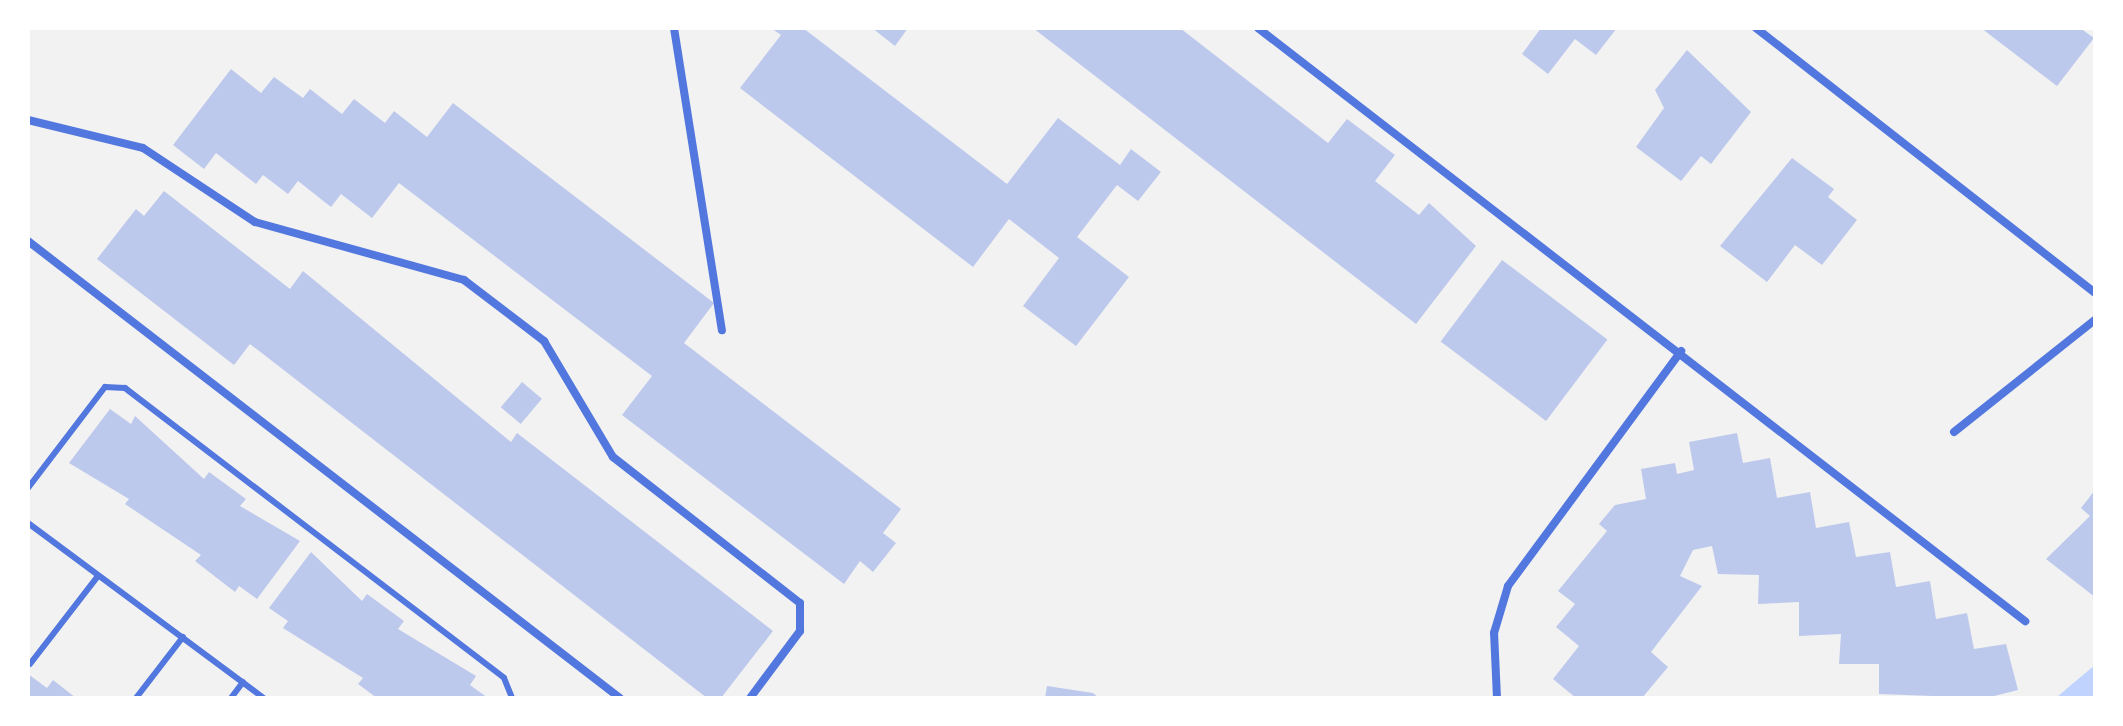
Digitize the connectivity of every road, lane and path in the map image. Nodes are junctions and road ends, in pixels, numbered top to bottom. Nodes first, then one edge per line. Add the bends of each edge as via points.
1 (674, 28) edge
2 (1258, 28) edge
3 (1756, 28) edge
4 (28, 120) edge
5 (28, 241) edge
6 (2095, 293) edge
7 (2095, 320) edge
8 (722, 330) dead end
9 (1681, 351) junction
10 (1954, 432) dead end
11 (28, 488) edge
12 (28, 523) edge
13 (98, 576) junction
14 (2025, 621) dead end
15 (183, 637) junction
16 (30, 664) edge
17 (243, 682) junction
18 (136, 698) edge
19 (231, 698) edge
20 (264, 698) edge
21 (512, 698) edge
22 (620, 698) edge
23 (750, 698) edge
24 (1497, 698) edge

1 - 8 street
2 - 9 street
3 - 6 street
4 - 23 street via 143,148 255,222 464,280 544,341 613,457 800,603 800,631
5 - 22 street
7 - 10 street
9 - 14 street
9 - 24 street via 1508,586 1494,633
11 - 21 lane via 105,387 125,388 504,678
12 - 13 lane
13 - 15 lane
13 - 16 lane
15 - 17 lane
15 - 18 lane
17 - 19 lane
17 - 20 lane

